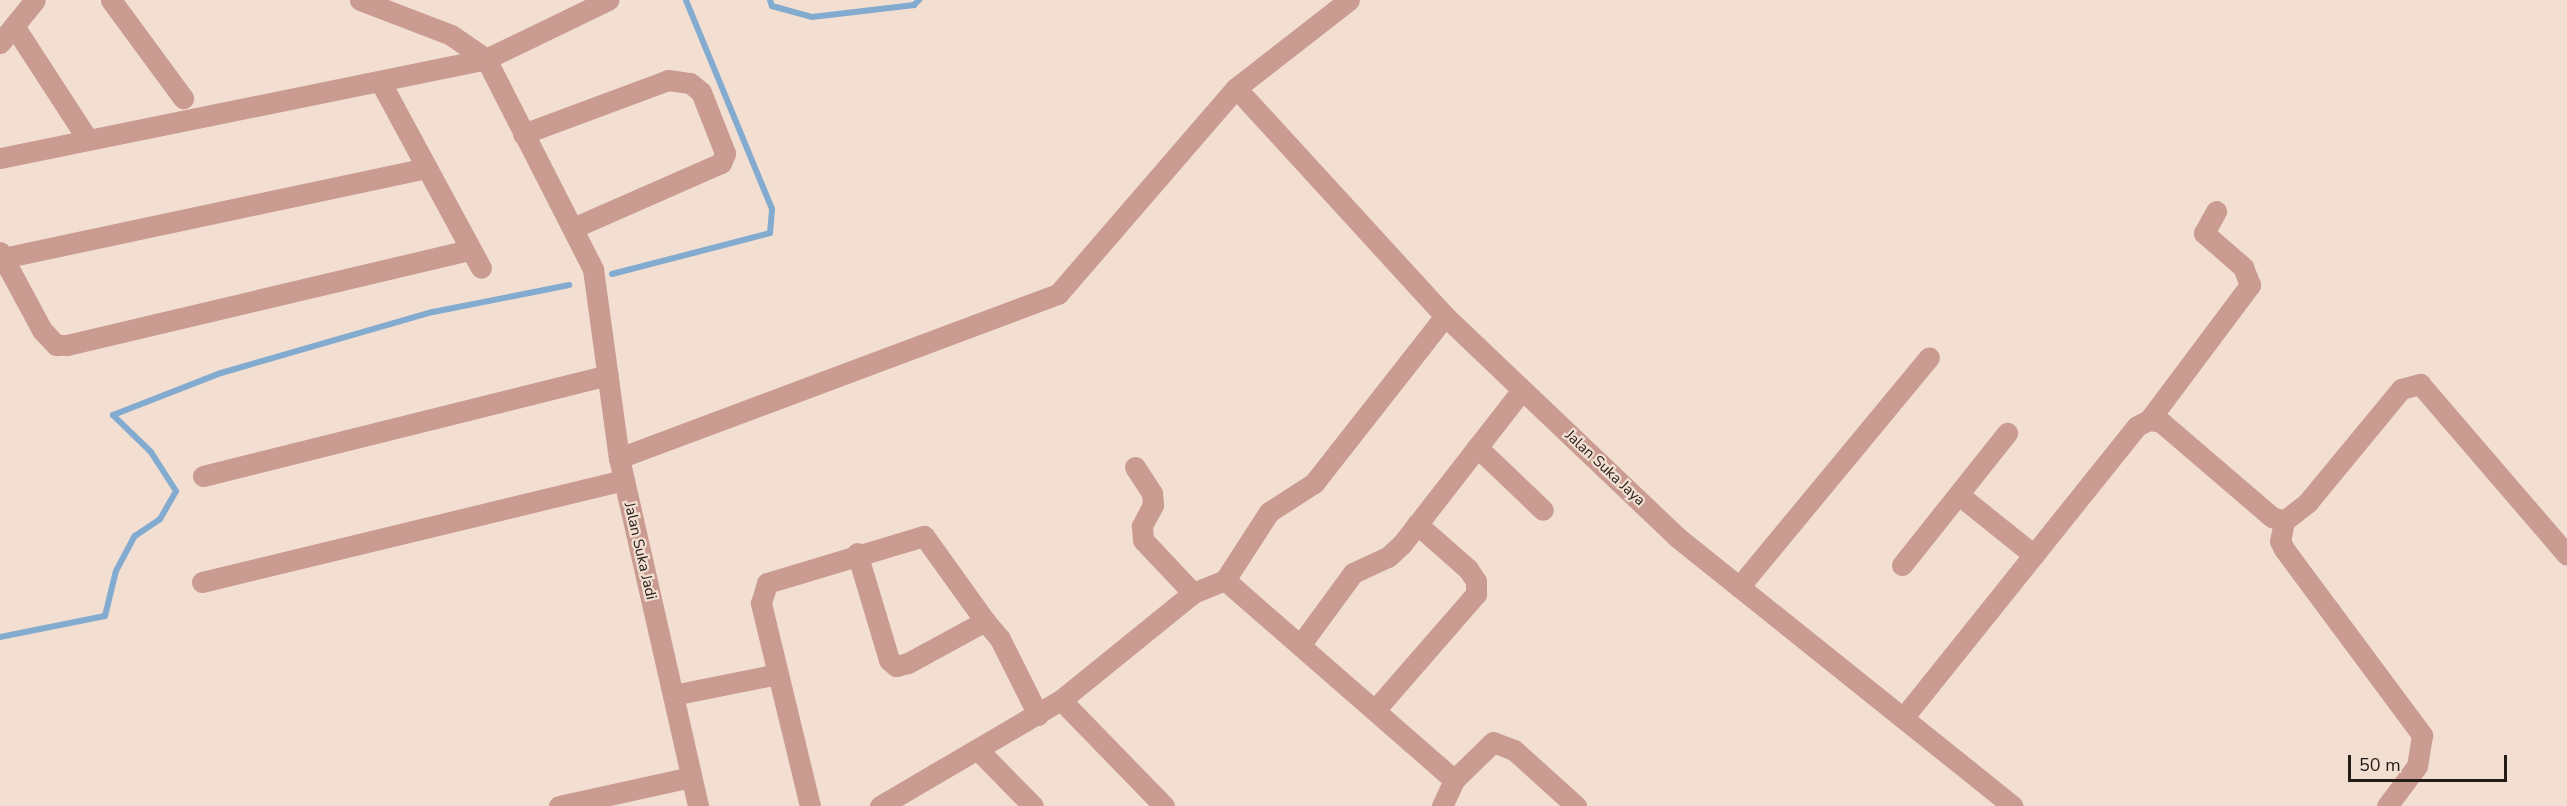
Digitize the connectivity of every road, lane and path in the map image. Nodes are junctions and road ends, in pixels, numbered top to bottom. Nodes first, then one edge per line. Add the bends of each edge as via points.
1 (35, 0) edge
2 (111, 0) edge
3 (360, 0) edge
4 (608, 0) edge
5 (1349, 0) edge
6 (14, 26) junction
7 (0, 43) edge
8 (486, 59) junction
9 (381, 83) junction
10 (1236, 88) junction
11 (183, 98) dead end
12 (523, 134) junction
13 (88, 140) junction
14 (0, 159) edge
15 (427, 168) junction
16 (2216, 211) dead end
17 (573, 228) junction
18 (469, 250) junction
19 (1, 255) edge
20 (481, 268) dead end
21 (1445, 316) junction
22 (1929, 357) dead end
23 (608, 375) junction
24 (1522, 390) junction
25 (2149, 420) junction
26 (2007, 433) dead end
27 (1477, 447) junction
28 (619, 458) junction
29 (1135, 467) dead end
30 (203, 476) dead end
31 (624, 480) junction
32 (1959, 495) junction
33 (1543, 510) dead end
34 (2284, 521) junction
35 (1418, 524) junction
36 (858, 553) junction
37 (2034, 555) junction
38 (2567, 555) edge
39 (1902, 565) dead end
40 (1225, 580) junction
41 (202, 582) dead end
42 (1739, 587) junction
43 (1193, 593) junction
44 (984, 621) junction
45 (1301, 644) junction
46 (778, 674) junction
47 (673, 695) junction
48 (1061, 700) junction
49 (1375, 710) junction
50 (1038, 715) junction
51 (1903, 718) junction
52 (979, 752) junction
53 (691, 777) junction
54 (1454, 780) junction
55 (559, 806) edge
56 (698, 806) edge
57 (810, 806) edge
58 (880, 806) edge
59 (1033, 806) edge
60 (1164, 806) edge
61 (1442, 806) edge
62 (1576, 806) edge
63 (2013, 806) edge
64 (2387, 806) edge

1 - 6 street
2 - 11 street
3 - 8 street via 451,35
4 - 8 street
5 - 10 street
6 - 7 street
6 - 13 street
8 - 9 street
8 - 12 street, Jalan Suka Jadi
9 - 13 street
9 - 15 street
10 - 21 street, Jalan Suka Jaya
10 - 28 street via 1059,294
12 - 17 street, Jalan Suka Jadi
12 - 17 street via 668,80 690,83 701,92 724,153 721,163
13 - 14 street
15 - 18 street
15 - 19 street
16 - 25 street via 2204,233 2243,267 2250,285
17 - 23 street, Jalan Suka Jadi via 593,269
18 - 19 street via 67,345 56,345 42,330
18 - 20 street
21 - 24 street, Jalan Suka Jaya
21 - 40 street via 1314,483 1269,512
22 - 42 street
23 - 28 street, Jalan Suka Jadi
23 - 30 street
24 - 27 street
24 - 42 street, Jalan Suka Jaya via 1677,537
25 - 34 street via 2161,422 2272,518
25 - 37 street via 2137,426
26 - 32 street
27 - 33 street
27 - 35 street
28 - 31 street, Jalan Suka Jadi
29 - 43 street via 1152,493 1153,505 1142,526 1143,540
31 - 41 street
31 - 47 street, Jalan Suka Jadi
32 - 37 street
32 - 39 street
34 - 38 street via 2308,502 2400,388 2420,384
34 - 64 street via 2280,541 2283,549 2422,735 2418,766
35 - 45 street via 1388,557 1353,573
35 - 49 street via 1468,569 1476,581 1476,594
36 - 44 street via 924,536
36 - 44 street via 885,652 896,666
36 - 46 street via 767,583 761,603
37 - 51 street
40 - 43 street
40 - 45 street
42 - 51 street, Jalan Suka Jaya
43 - 48 street
44 - 50 street via 1000,639
45 - 49 street
46 - 47 street
46 - 57 street
47 - 53 street, Jalan Suka Jadi
48 - 50 street
48 - 60 street
49 - 54 street
50 - 52 street
51 - 63 street, Jalan Suka Jaya
52 - 58 street
52 - 59 street
53 - 55 street
53 - 56 street, Jalan Suka Jadi
54 - 61 street
54 - 62 street via 1492,742 1514,750

